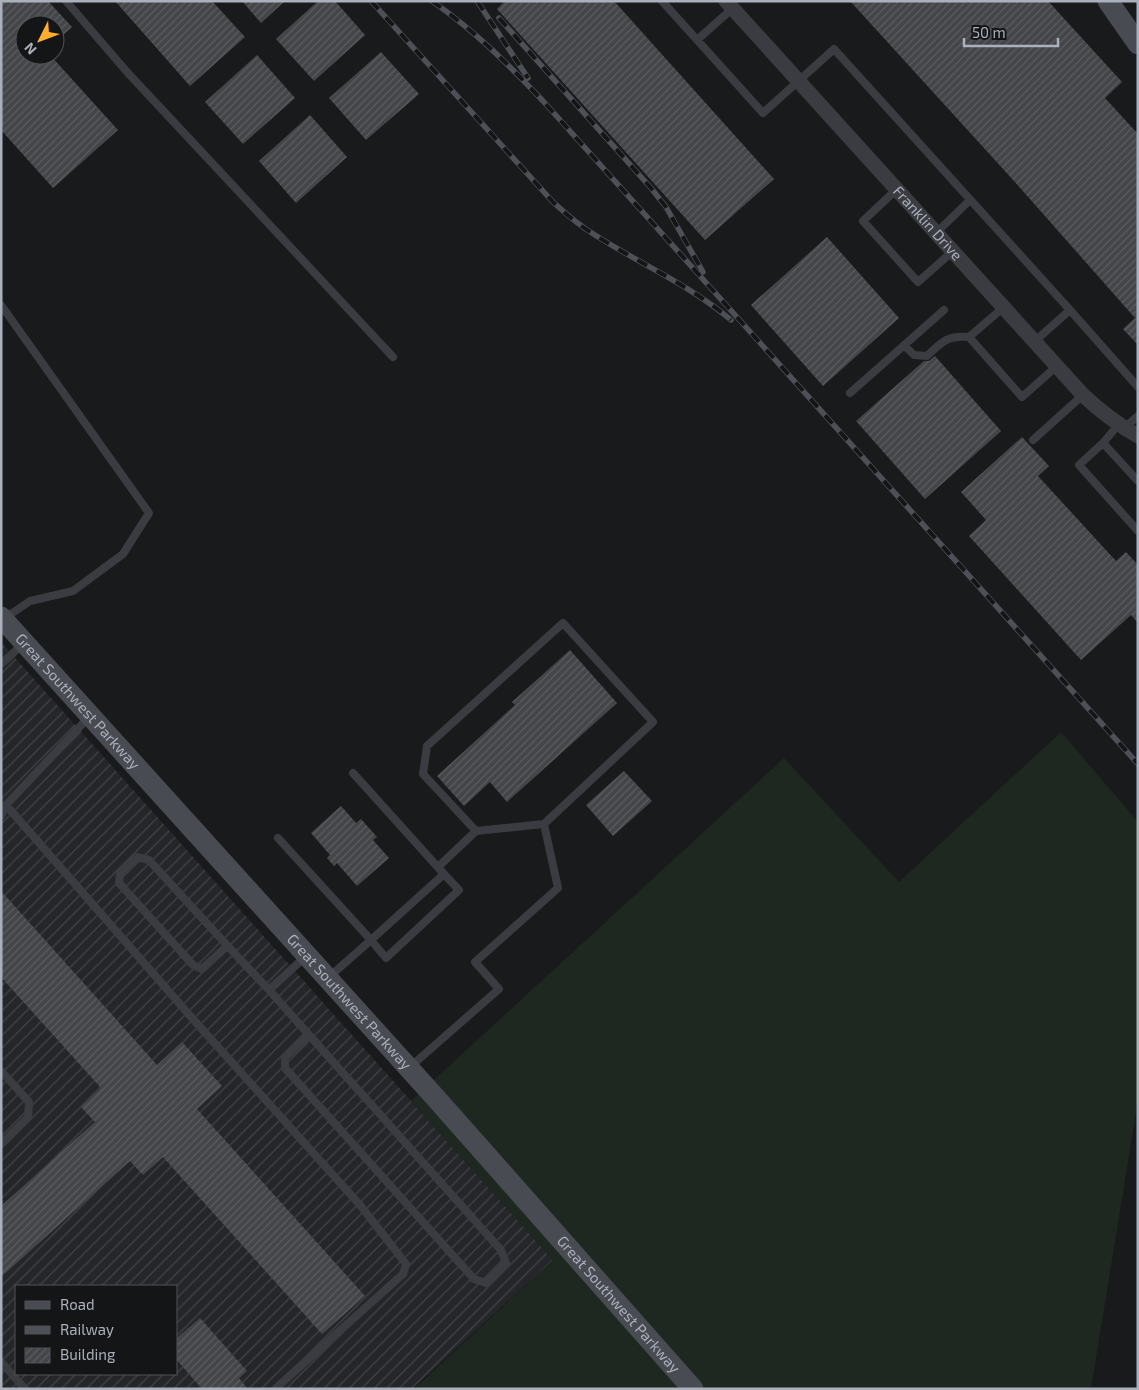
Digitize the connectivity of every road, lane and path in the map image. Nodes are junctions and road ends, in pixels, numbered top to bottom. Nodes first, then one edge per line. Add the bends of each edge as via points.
1 (66, 1) edge
2 (662, 1) edge
3 (1108, 1) edge
4 (730, 5) edge
5 (697, 40) junction
6 (1138, 44) edge
7 (799, 81) junction
8 (897, 189) junction
9 (970, 200) junction
10 (936, 233) junction
11 (952, 250) junction
12 (1, 305) edge
13 (1004, 307) junction
14 (944, 310) dead end
15 (1070, 310) junction
16 (969, 337) junction
17 (1034, 341) junction
18 (904, 345) junction
19 (393, 357) dead end
20 (1057, 366) junction
21 (1138, 387) edge
22 (850, 393) dead end
23 (1083, 395) junction
24 (1138, 416) edge
25 (1121, 426) junction
26 (1138, 436) edge
27 (1033, 440) dead end
28 (1103, 443) junction
29 (1138, 481) edge
30 (1138, 531) edge
31 (2, 618) edge
32 (25, 643) junction
33 (1, 664) edge
34 (90, 716) junction
35 (353, 773) dead end
36 (6, 805) junction
37 (1, 816) edge
38 (544, 824) junction
39 (476, 831) junction
40 (278, 838) dead end
41 (438, 867) junction
42 (444, 874) junction
43 (371, 940) junction
44 (227, 946) junction
45 (307, 955) junction
46 (328, 978) junction
47 (269, 990) junction
48 (309, 1035) junction
49 (409, 1068) junction
50 (1, 1071) edge
51 (1, 1144) edge
52 (1, 1362) edge
53 (25, 1389) edge
54 (275, 1389) edge
55 (693, 1389) edge

1 - 19 lane via 127,72
2 - 5 lane
3 - 6 street
4 - 5 lane
4 - 7 street, Franklin Drive
5 - 7 lane via 763,112
7 - 8 street, Franklin Drive
7 - 9 lane via 834,48
8 - 10 street, Franklin Drive
8 - 11 lane via 863,221 918,282
9 - 10 lane
9 - 15 lane
10 - 11 street, Franklin Drive
11 - 13 street, Franklin Drive
12 - 31 lane via 149,513 123,554 80,586 73,591 30,601
13 - 16 lane
13 - 17 street, Franklin Drive
14 - 18 lane
15 - 17 lane
15 - 21 lane
16 - 18 lane via 946,338 927,356 914,355
16 - 20 lane via 1022,397
17 - 20 street, Franklin Drive
18 - 22 lane
20 - 23 street, Franklin Drive
23 - 25 street, Franklin Drive
23 - 27 lane
24 - 25 lane
25 - 26 street, Franklin Drive
25 - 28 lane
28 - 29 lane
28 - 30 lane via 1079,465
31 - 32 street, Great Southwest Parkway
32 - 33 lane
32 - 34 street, Great Southwest Parkway
34 - 36 lane
34 - 45 street, Great Southwest Parkway
35 - 41 lane
36 - 37 lane
36 - 54 lane via 360,1205 406,1264 403,1274
38 - 39 lane
38 - 39 lane via 653,722 563,623 427,746 423,774
38 - 49 lane via 558,888 475,962 498,989
39 - 41 lane
40 - 43 lane
41 - 42 lane
42 - 43 lane
42 - 43 lane via 459,890 386,958
43 - 46 lane
44 - 44 lane via 149,860 137,857 120,873 119,883 193,966 202,968
44 - 47 lane
45 - 46 street, Great Southwest Parkway
45 - 47 lane
46 - 49 street, Great Southwest Parkway
47 - 48 lane
48 - 48 lane via 501,1250 506,1263 486,1283 474,1279 285,1068 285,1058
49 - 55 street, Great Southwest Parkway
50 - 51 lane via 29,1102 28,1117
52 - 53 lane

